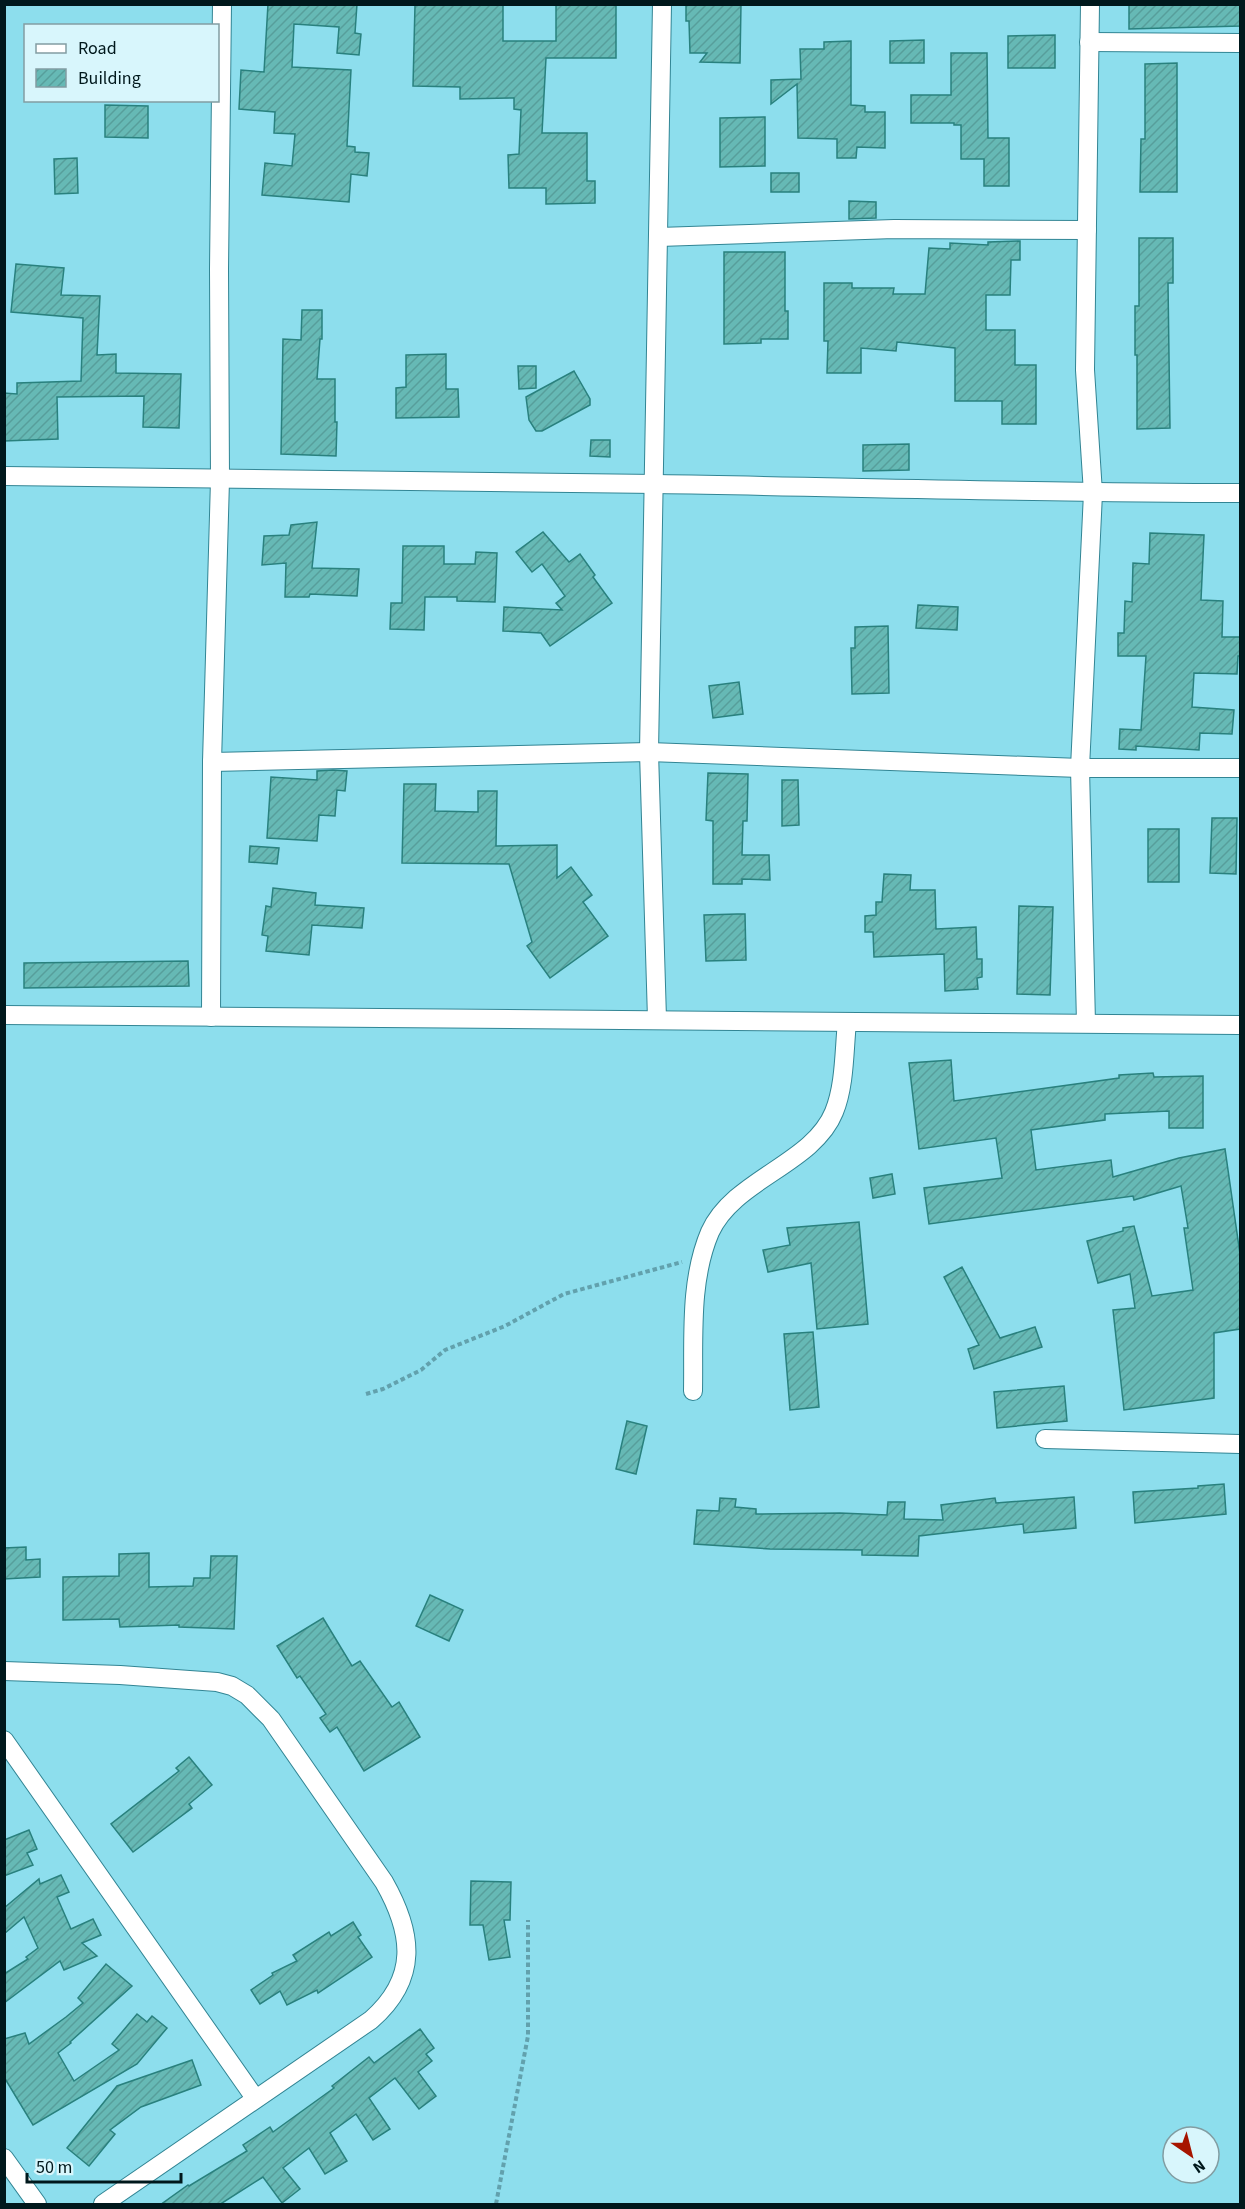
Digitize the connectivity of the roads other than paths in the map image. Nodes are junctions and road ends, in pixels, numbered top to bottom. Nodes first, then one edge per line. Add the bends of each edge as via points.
1 (222, 4) edge
2 (662, 4) edge
3 (1090, 4) edge
4 (1089, 42) junction
5 (1240, 44) edge
6 (1087, 230) junction
7 (659, 237) junction
8 (4, 476) edge
9 (220, 480) junction
10 (653, 483) junction
11 (1093, 493) junction
12 (1240, 493) edge
13 (649, 752) junction
14 (212, 762) junction
15 (1080, 768) junction
16 (1240, 768) edge
17 (4, 1015) edge
18 (212, 1017) junction
19 (657, 1019) junction
20 (847, 1022) junction
21 (1086, 1023) junction
22 (1240, 1025) edge
23 (693, 1391) dead end
24 (1045, 1439) dead end
25 (1240, 1444) edge
26 (4, 1671) edge
27 (4, 1740) edge
28 (255, 2098) junction
29 (4, 2158) edge
30 (37, 2205) edge
31 (103, 2205) edge

1 - 9 street
2 - 7 street
3 - 4 street
4 - 5 street
4 - 6 street
6 - 7 street via 894,229
6 - 11 street via 1085,370
7 - 10 street
8 - 9 street
9 - 10 street
9 - 14 street
10 - 11 street
10 - 13 street
11 - 12 street
11 - 15 street
13 - 14 street
13 - 15 street
13 - 19 street
14 - 18 street
15 - 16 street
15 - 21 street
17 - 18 street
18 - 19 street
19 - 20 street
20 - 21 street
20 - 23 street via 839,1094 822,1132 726,1207 710,1232 696,1281
21 - 22 street
24 - 25 street
26 - 28 street via 120,1675 232,1686 248,1695 271,1719 384,1882 404,1923 406,1941 402,1975 395,1992 371,2020
27 - 28 street
28 - 31 street
29 - 30 street

